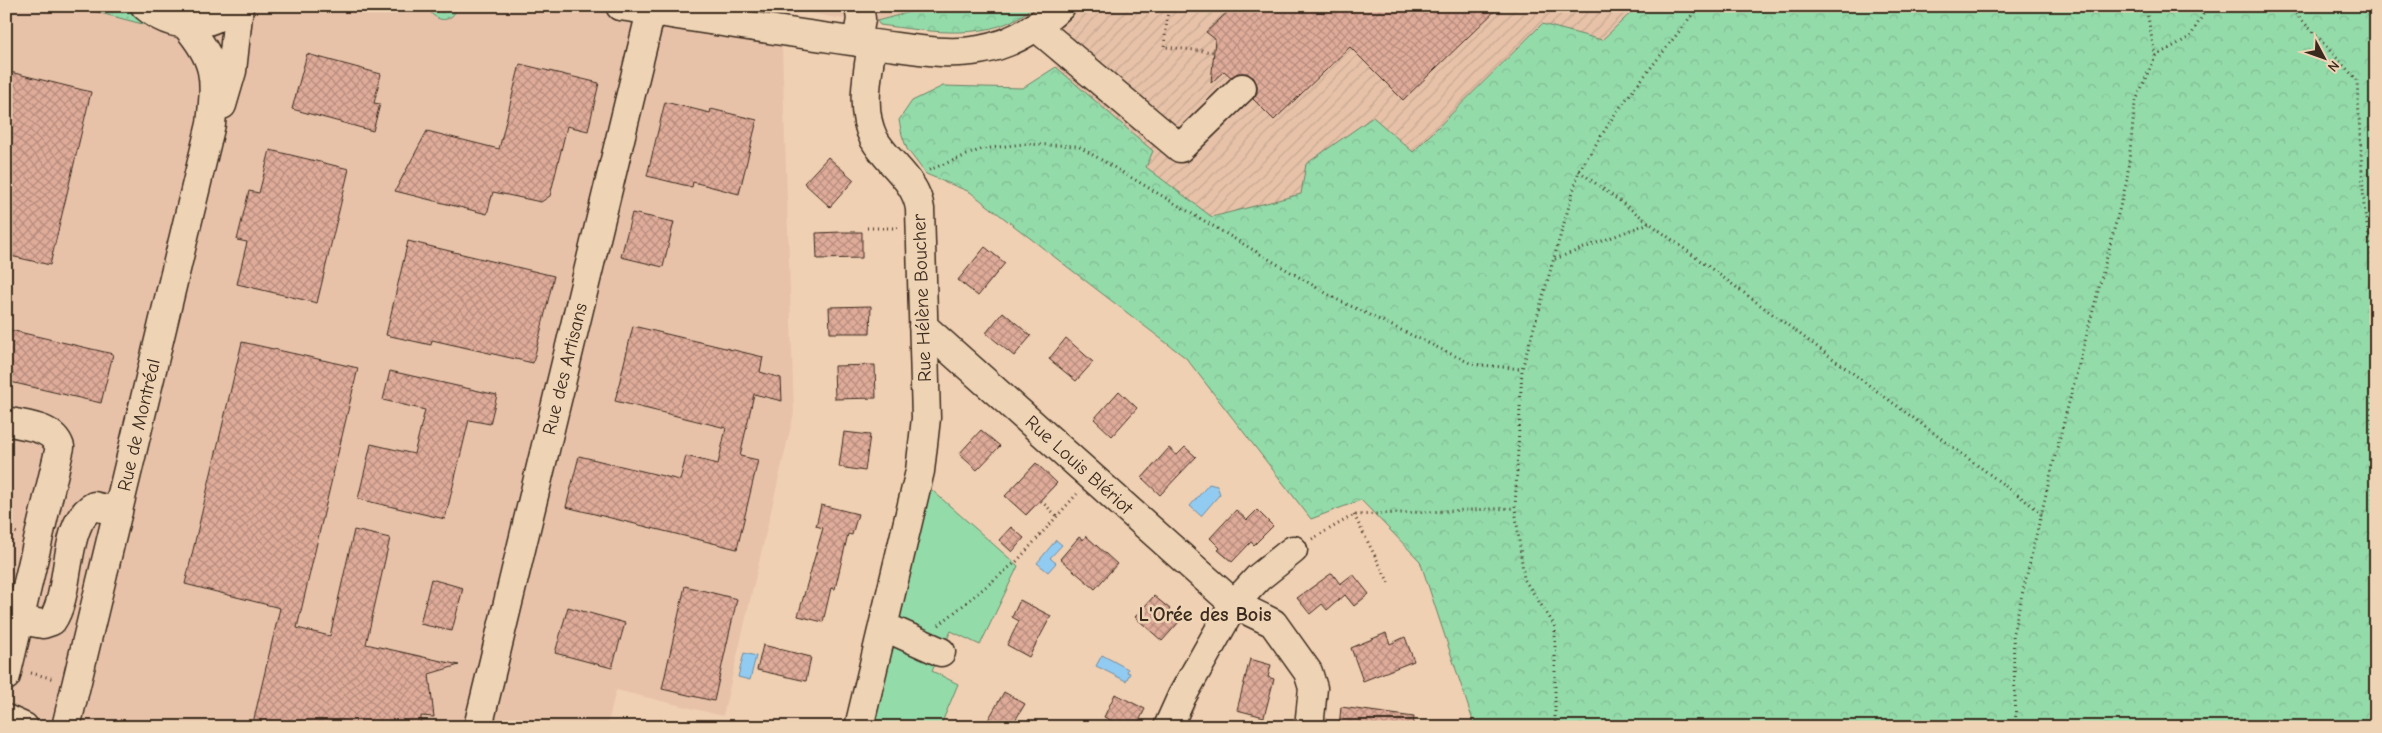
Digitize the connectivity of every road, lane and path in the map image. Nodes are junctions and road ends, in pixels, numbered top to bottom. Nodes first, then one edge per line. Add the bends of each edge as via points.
1 (145, 6) edge
2 (233, 6) edge
3 (239, 6) edge
4 (620, 6) edge
5 (859, 6) edge
6 (1061, 6) edge
7 (1699, 6) edge
8 (2146, 6) edge
9 (2208, 6) edge
10 (2289, 6) edge
11 (1168, 10) dead end
12 (651, 11) junction
13 (185, 24) junction
14 (1036, 27) junction
15 (864, 43) junction
16 (1214, 52) dead end
17 (2155, 56) junction
18 (1242, 88) dead end
19 (211, 124) junction
20 (1579, 171) junction
21 (908, 181) junction
22 (1650, 223) junction
23 (867, 228) dead end
24 (921, 228) junction
25 (1554, 259) junction
26 (2376, 279) edge
27 (924, 326) junction
28 (2376, 333) edge
29 (1522, 369) junction
30 (6, 422) edge
31 (1092, 476) junction
32 (1041, 501) dead end
33 (1515, 508) junction
34 (118, 512) junction
35 (2042, 513) junction
36 (1354, 515) junction
37 (1057, 516) junction
38 (2376, 535) edge
39 (1293, 550) joint
40 (1390, 584) dead end
41 (1234, 604) junction
42 (20, 620) junction
43 (883, 626) junction
44 (929, 647) joint
45 (16, 674) edge
46 (76, 684) junction
47 (6, 719) edge
48 (24, 727) edge
49 (66, 727) edge
50 (478, 727) edge
51 (859, 727) edge
52 (1168, 727) edge
53 (1309, 727) edge
54 (1555, 727) edge
55 (2016, 727) edge

1 - 13 street via 163,19
2 - 13 street via 215,18
3 - 19 street, Rue de Montréal via 228,90
4 - 12 street
5 - 15 street, Rue Hélène Boucher
6 - 14 street
7 - 20 path via 1617,111
8 - 17 path
9 - 17 path via 2190,37
10 - 26 path via 2357,80 2364,207
11 - 16 path via 1164,47
12 - 15 street
12 - 50 street, Rue des Artisans
13 - 19 street, Rue de Montréal via 212,67 215,81
14 - 15 street via 999,45 969,52
14 - 18 street via 1180,148
15 - 21 street, Rue Hélène Boucher via 868,123 879,146
17 - 35 path via 2135,103 2127,180
19 - 34 street, Rue de Montréal
20 - 22 path
20 - 25 path
21 - 24 street, Rue Hélène Boucher via 919,201
21 - 29 path via 931,168 982,149 1023,144 1078,146 1336,299 1472,364
22 - 25 path
22 - 35 path
23 - 24 path
24 - 27 street, Rue Hélène Boucher
25 - 29 path
27 - 31 street, Rue Louis Blériot
27 - 43 street, Rue Hélène Boucher via 924,451
28 - 38 path via 2371,417
29 - 33 path
30 - 42 street via 47,432 60,447
31 - 37 path
31 - 41 street, Rue Louis Blériot
32 - 37 path
33 - 36 path
33 - 54 path via 1524,579 1555,626
34 - 42 street via 94,506 83,517 75,535 59,607 52,621 43,624
34 - 46 street, Rue de Montréal
35 - 55 path via 2013,633
36 - 39 path
36 - 40 path
37 - 44 path via 1018,561
39 - 41 street via 1253,583
41 - 52 street
41 - 53 street, Rue Louis Blériot via 1273,622 1308,672 1314,688
42 - 45 street
43 - 44 street
43 - 51 street, Rue Hélène Boucher
45 - 46 path
46 - 49 street, Rue de Montréal
47 - 48 street

